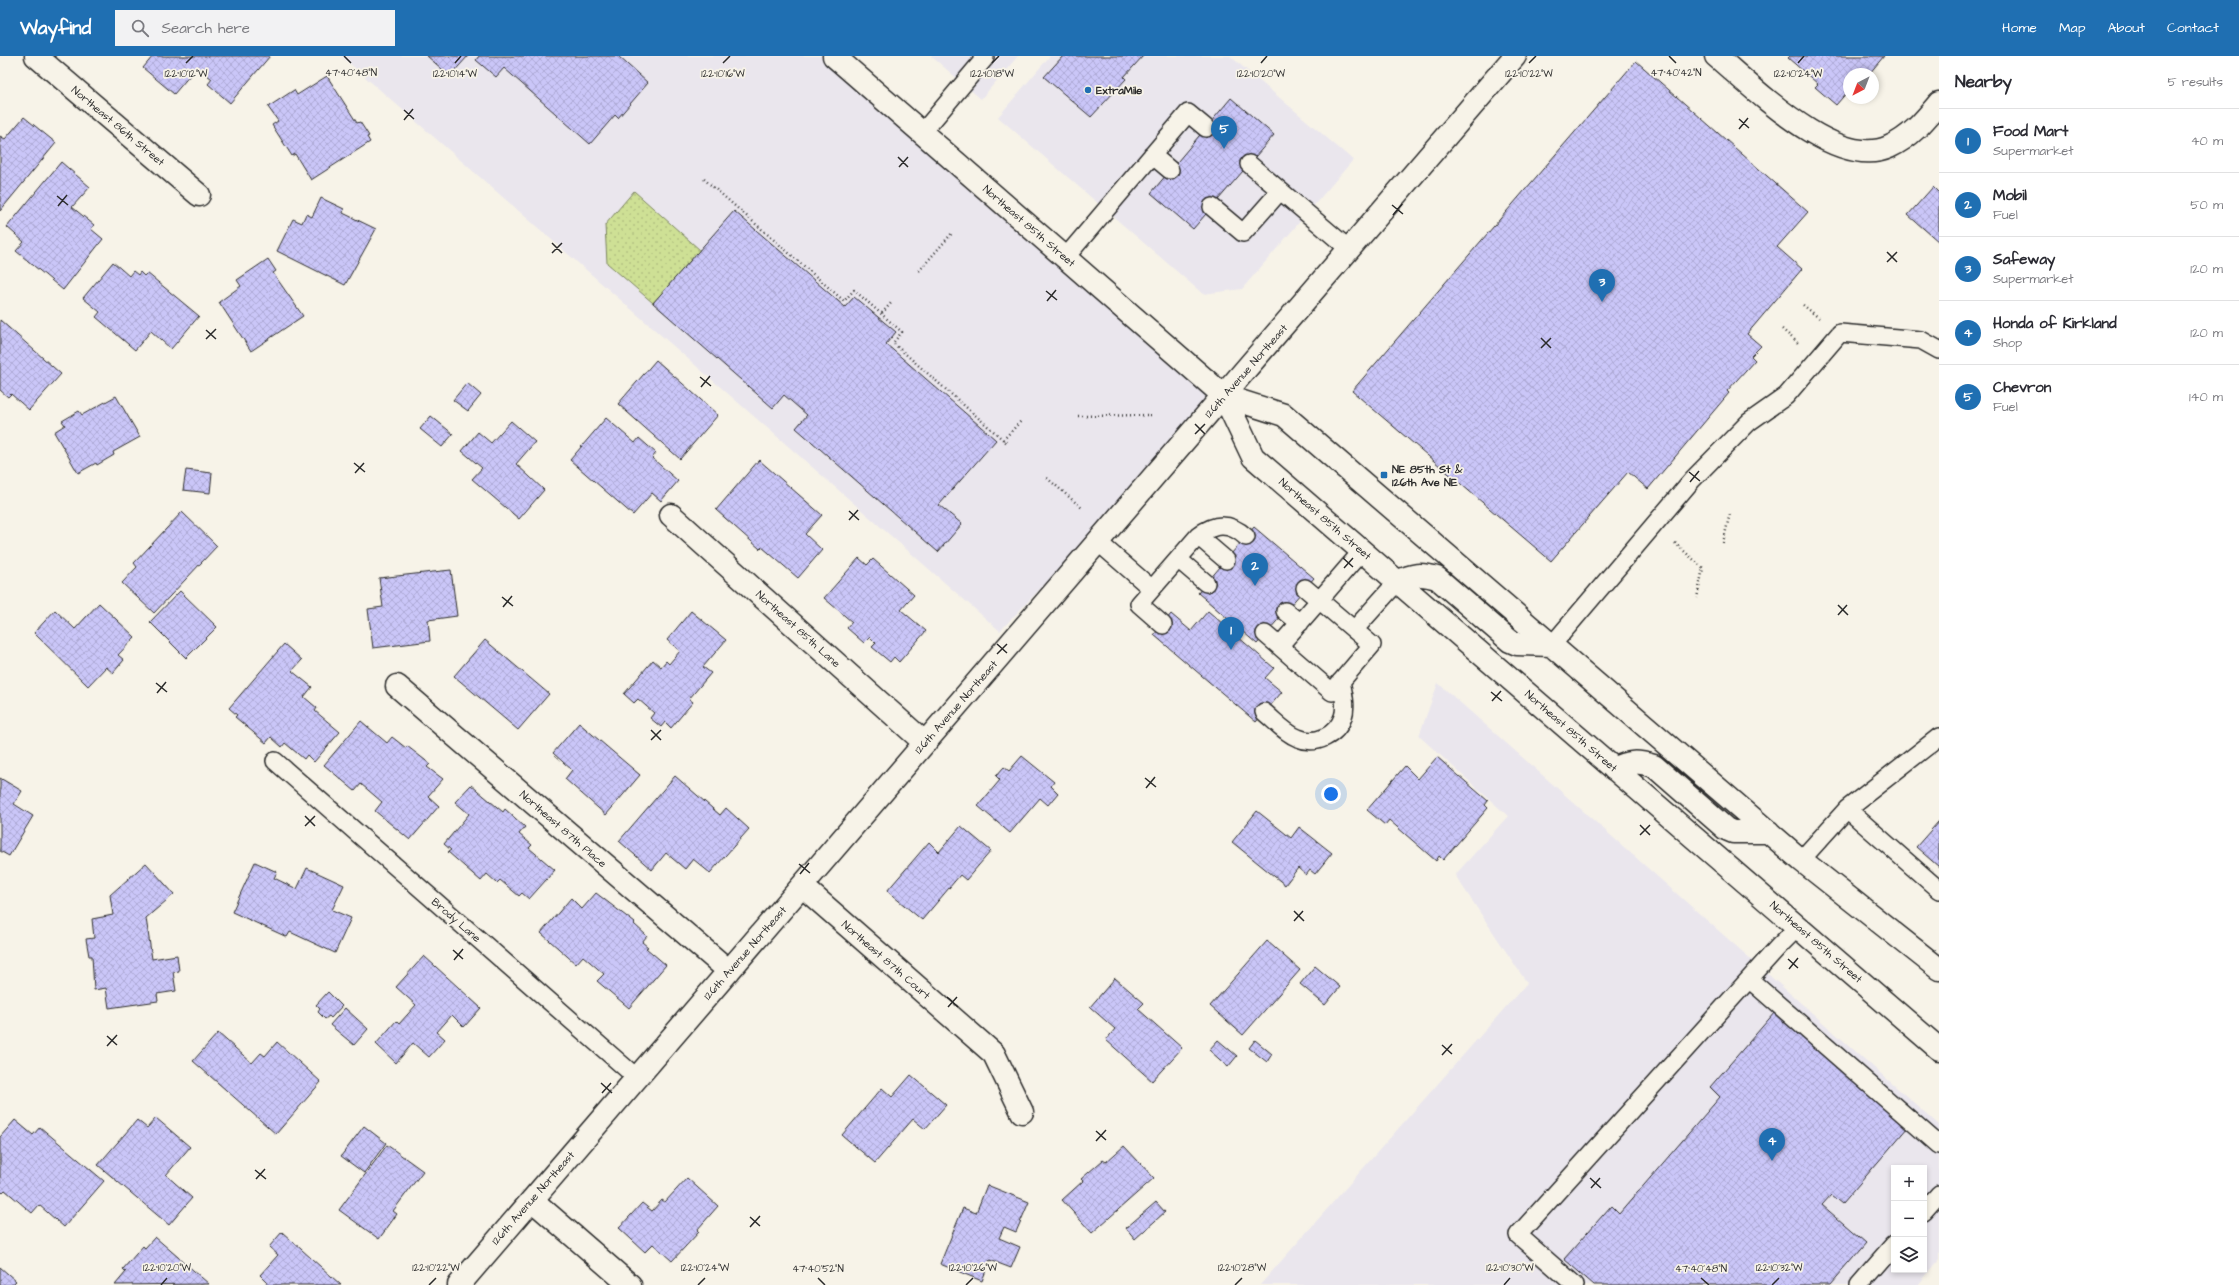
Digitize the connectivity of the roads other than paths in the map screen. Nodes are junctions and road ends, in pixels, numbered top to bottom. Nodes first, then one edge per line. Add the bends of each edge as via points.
1 (36, 56) edge
2 (982, 56) edge
3 (1515, 56) edge
4 (1716, 56) edge
5 (837, 57) edge
6 (1939, 103) edge
7 (1206, 128) dead end
8 (922, 132) junction
9 (1152, 155) junction
10 (1249, 164) dead end
11 (1170, 170) dead end
12 (1280, 190) junction
13 (199, 195) dead end
14 (1212, 207) dead end
15 (1350, 250) junction
16 (1065, 258) junction
17 (1939, 350) edge
18 (1224, 396) junction
19 (671, 515) dead end
20 (1198, 536) junction
21 (1246, 537) dead end
22 (1098, 542) junction
23 (1362, 551) junction
24 (1178, 559) junction
25 (1226, 560) dead end
26 (1397, 582) junction
27 (1206, 583) dead end
28 (1305, 588) dead end
29 (1152, 589) junction
30 (1319, 600) junction
31 (1285, 611) dead end
32 (1300, 623) junction
33 (1163, 624) dead end
34 (1354, 630) junction
35 (1265, 634) dead end
36 (1552, 644) junction
37 (1279, 646) junction
38 (1341, 681) junction
39 (397, 686) dead end
40 (1264, 712) dead end
41 (1939, 737) edge
42 (925, 743) junction
43 (275, 761) dead end
44 (1614, 769) junction
45 (1847, 809) junction
46 (1769, 832) junction
47 (1801, 860) junction
48 (802, 886) junction
49 (1939, 890) edge
50 (1798, 927) junction
51 (1939, 969) edge
52 (729, 971) junction
53 (1750, 979) junction
54 (1939, 1049) edge
55 (637, 1078) junction
56 (1022, 1112) dead end
57 (1939, 1145) edge
58 (1939, 1194) edge
59 (532, 1200) junction
60 (1927, 1208) edge
61 (1891, 1248) edge
62 (459, 1285) edge
63 (630, 1285) edge
64 (1575, 1285) edge
65 (1859, 1285) edge

1 - 13 street, Northeast 86th Street
2 - 8 lane via 985,58
3 - 15 street, 126th Avenue Northeast
4 - 6 street via 1801,126 1836,145 1864,151 1888,147 1917,130
5 - 8 street, Northeast 85th Street
7 - 9 lane via 1188,113
8 - 16 street, Northeast 85th Street
9 - 11 lane
9 - 16 lane
10 - 12 lane
12 - 14 lane via 1243,233
12 - 15 lane
15 - 18 street, 126th Avenue Northeast
16 - 18 street, Northeast 85th Street
17 - 36 lane via 1921,340 1840,333 1786,396 1749,422 1703,468
18 - 22 street, 126th Avenue Northeast
18 - 23 street, Northeast 85th Street via 1253,457
18 - 36 street, Northeast 85th Street via 1284,415
19 - 42 street, Northeast 85th Lane
20 - 21 lane via 1207,528 1219,525 1231,527
20 - 24 lane
20 - 25 lane
22 - 29 lane
22 - 42 street, 126th Avenue Northeast
23 - 26 street, Northeast 85th Street
23 - 30 lane
24 - 27 lane
24 - 29 lane
26 - 34 lane
26 - 36 street via 1412,574 1437,578 1510,641 1517,644
26 - 44 street, Northeast 85th Street
28 - 30 lane
29 - 33 lane via 1139,604
30 - 32 lane
30 - 34 lane
31 - 32 lane
32 - 37 lane
34 - 38 lane via 1372,645
35 - 37 lane
36 - 46 street, Northeast 85th Street
37 - 38 lane via 1332,692
38 - 40 lane via 1345,704 1344,717 1337,729 1326,737 1313,741 1300,739
39 - 52 street, Northeast 87th Place
41 - 45 lane
42 - 48 street, 126th Avenue Northeast
43 - 55 lane, Brody Lane
44 - 46 street via 1629,762 1654,766 1726,829 1733,832
44 - 50 street, Northeast 85th Street
45 - 47 lane
45 - 49 lane
46 - 47 street, Northeast 85th Street
47 - 51 street, Northeast 85th Street
48 - 52 street, 126th Avenue Northeast
48 - 56 street, Northeast 87th Court via 994,1054
50 - 53 lane
50 - 54 street, Northeast 85th Street
52 - 55 street, 126th Avenue Northeast
53 - 57 lane
53 - 64 lane via 1518,1235
55 - 59 street, 126th Avenue Northeast
58 - 60 lane
59 - 62 street, 126th Avenue Northeast
59 - 63 street
61 - 65 lane

